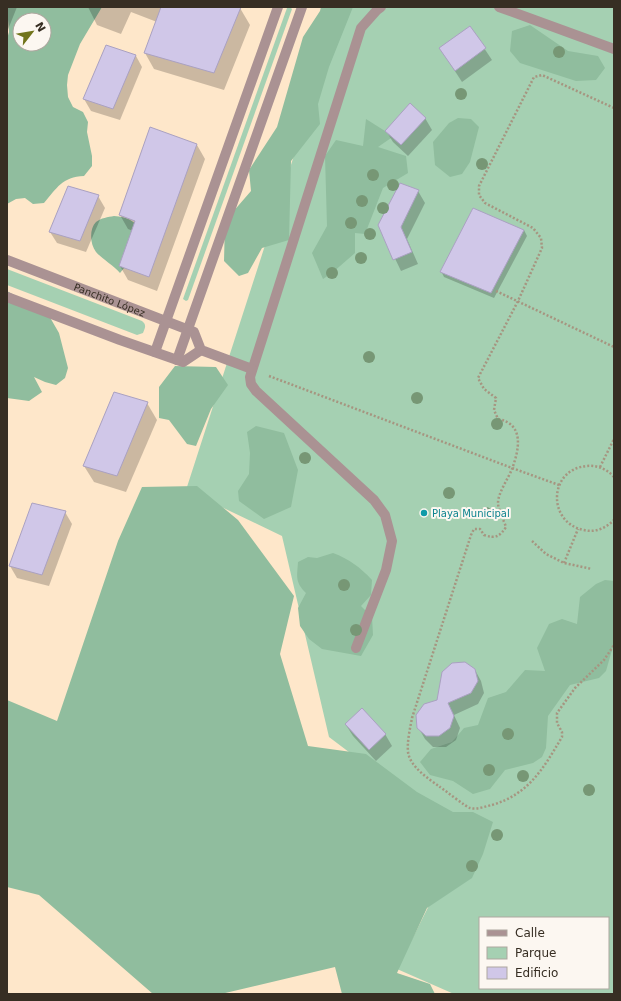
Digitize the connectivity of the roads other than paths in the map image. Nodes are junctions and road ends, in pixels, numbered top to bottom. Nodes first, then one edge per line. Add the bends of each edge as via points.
1 (278, 7) edge
2 (302, 7) edge
3 (381, 7) edge
4 (499, 7) edge
5 (614, 49) edge
6 (7, 260) edge
7 (7, 297) edge
8 (166, 321) junction
9 (188, 329) junction
10 (201, 350) junction
11 (155, 352) junction
12 (177, 360) junction
13 (252, 369) junction
14 (356, 648) dead end

1 - 8 street
2 - 9 street
3 - 13 street via 362,28
4 - 5 street
6 - 8 street, Panchito López
7 - 11 street
8 - 9 street, Panchito López
8 - 11 street
9 - 10 street via 194,332
9 - 12 street
10 - 12 street via 183,362
10 - 13 street
11 - 12 street
13 - 14 street via 251,384 256,391 374,500 385,515 392,541 386,570

